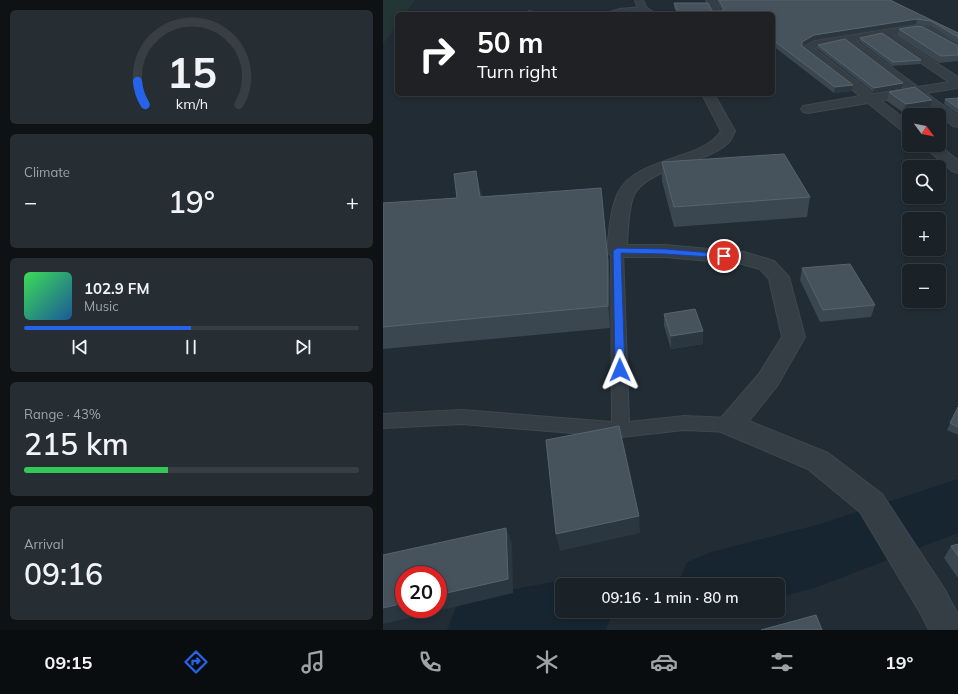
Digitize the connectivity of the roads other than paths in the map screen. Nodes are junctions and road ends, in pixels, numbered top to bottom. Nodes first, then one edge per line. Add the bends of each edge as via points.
1 (710, 0) edge
2 (644, 8) edge
3 (615, 12) edge
4 (716, 12) edge
5 (883, 33) junction
6 (847, 39) junction
7 (958, 49) edge
8 (958, 83) edge
9 (916, 92) junction
10 (709, 96) edge
11 (871, 99) junction
12 (808, 109) dead end
13 (902, 123) edge
14 (958, 123) edge
15 (938, 152) edge
16 (958, 168) edge
17 (617, 251) junction
18 (383, 421) edge
19 (730, 425) junction
20 (621, 430) junction
21 (940, 616) edge

1 - 4 street
2 - 3 lane
5 - 6 street
5 - 7 street via 925,29
5 - 8 street
6 - 9 street
6 - 11 street via 814,44 807,48
8 - 9 street
9 - 11 street
9 - 14 street
10 - 17 street via 728,131 726,137 707,151 654,170 627,191 618,232
11 - 12 street
11 - 13 street
15 - 16 street
17 - 19 street via 665,251 744,258 767,265 779,277 794,337 768,380
17 - 20 lane
18 - 20 lane via 462,417
19 - 20 lane via 684,423
19 - 21 street via 818,461 871,503

